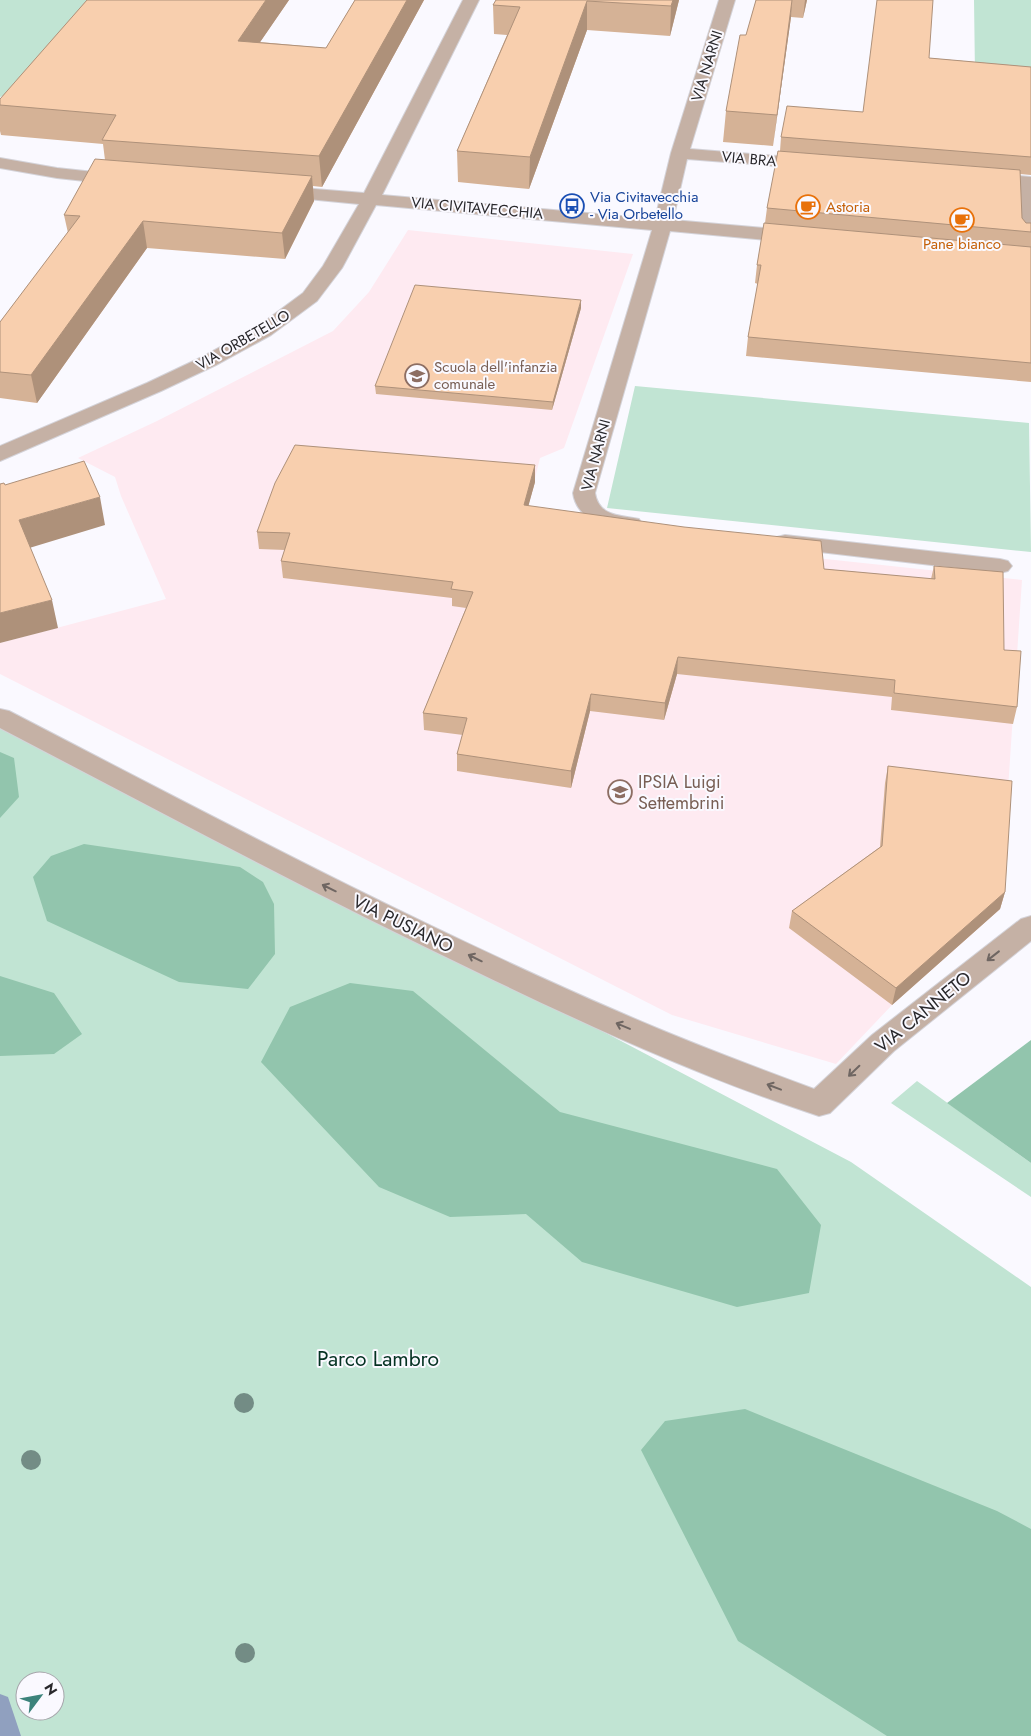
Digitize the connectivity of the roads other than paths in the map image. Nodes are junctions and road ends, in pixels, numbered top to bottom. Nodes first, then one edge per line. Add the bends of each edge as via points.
1 (470, 0) edge
2 (727, 0) edge
3 (680, 153) junction
4 (0, 162) edge
5 (828, 166) edge
6 (968, 177) edge
7 (139, 181) edge
8 (1029, 182) edge
9 (259, 190) edge
10 (371, 198) junction
11 (663, 224) junction
12 (1029, 235) edge
13 (822, 239) edge
14 (0, 454) edge
15 (651, 526) edge
16 (767, 540) edge
17 (1000, 566) dead end
18 (0, 717) edge
19 (1031, 926) edge
20 (819, 1104) joint

1 - 10 street, VIA ORBETELLO
2 - 3 street, VIA NARNI
3 - 5 street, VIA BRA
3 - 11 street, VIA NARNI
4 - 7 street via 75,176
6 - 8 street
8 - 12 street
9 - 10 street, VIA CIVITAVECCHIA
10 - 11 street, VIA CIVITAVECCHIA
10 - 14 street, VIA ORBETELLO via 327,278 286,317 173,379
11 - 13 street, VIA CIVITAVECCHIA
11 - 15 street, VIA NARNI via 584,493 587,506 598,516
16 - 17 street
20 -> 18 street, VIA PUSIANO via 608,1020 494,968 318,883
19 -> 20 street, VIA CANNETO via 883,1043

